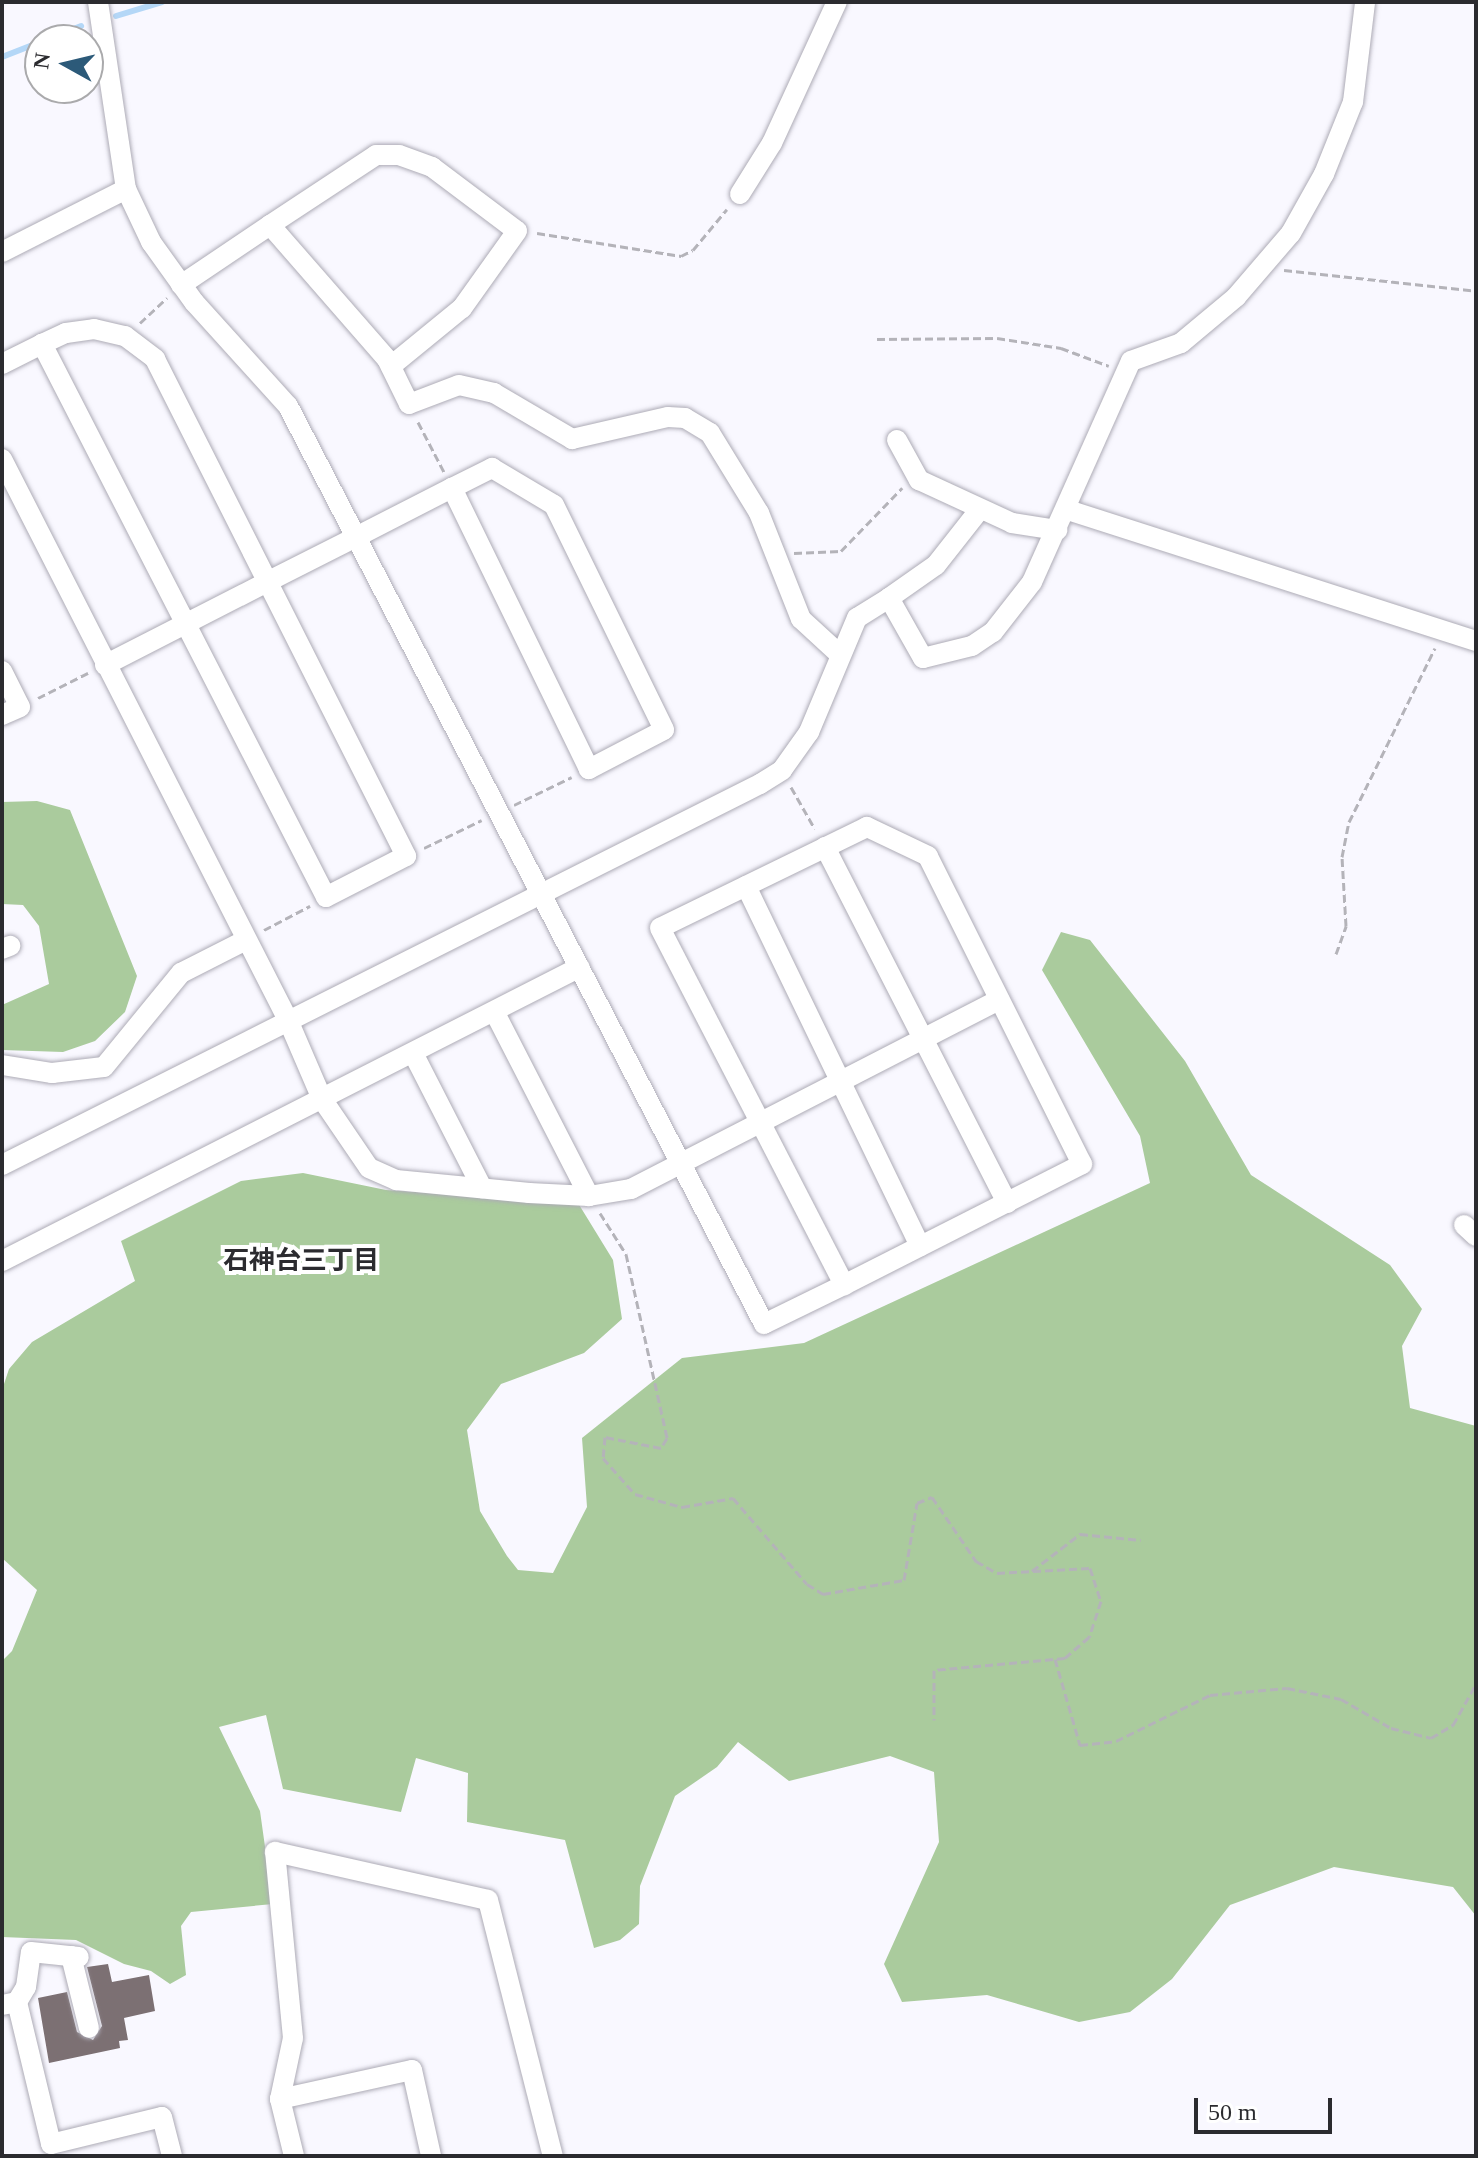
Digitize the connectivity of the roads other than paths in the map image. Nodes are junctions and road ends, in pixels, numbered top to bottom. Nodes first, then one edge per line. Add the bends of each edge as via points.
1 (98, 2) edge
2 (837, 2) edge
3 (1365, 2) edge
4 (126, 189) junction
5 (740, 194) road end
6 (270, 225) junction
7 (2, 252) edge
8 (181, 285) junction
9 (42, 344) junction
10 (2, 364) edge
11 (391, 366) junction
12 (897, 440) dead end
13 (2, 459) edge
14 (452, 488) junction
15 (980, 509) junction
16 (1068, 510) junction
17 (1057, 530) junction
18 (358, 536) junction
19 (269, 581) junction
20 (889, 598) junction
21 (189, 622) junction
22 (1476, 641) edge
23 (839, 654) junction
24 (105, 665) junction
25 (2, 671) edge
26 (11, 711) edge
27 (825, 847) junction
28 (746, 886) junction
29 (543, 893) junction
30 (246, 940) junction
31 (580, 967) junction
32 (999, 1000) junction
33 (495, 1013) junction
34 (288, 1020) junction
35 (922, 1039) junction
36 (413, 1053) junction
37 (2, 1065) edge
38 (839, 1081) junction
39 (322, 1099) junction
40 (760, 1123) junction
41 (680, 1164) junction
42 (2, 1165) edge
43 (482, 1188) junction
44 (589, 1196) junction
45 (1007, 1203) junction
46 (920, 1246) junction
47 (2, 1261) edge
48 (844, 1285) junction
49 (10, 2004) edge
50 (89, 2028) dead end
51 (280, 2099) junction
52 (53, 2150) edge
53 (172, 2156) edge
54 (294, 2156) edge
55 (431, 2156) edge
56 (553, 2156) edge

1 - 4 street
2 - 5 street via 772,143
3 - 16 street via 1353,102 1324,174 1264,268 1181,343 1131,361
4 - 7 street
4 - 8 street via 151,242
6 - 8 street
6 - 11 street
6 - 11 street via 376,155 399,155 432,167 517,231 462,308
8 - 18 street via 288,406
9 - 10 street
9 - 19 street via 94,329 125,336 155,359
9 - 21 street
11 - 23 street via 409,404 459,385 494,393 572,439 668,417 685,418 710,433 778,552 801,619
12 - 15 street via 919,480
13 - 24 street
14 - 14 street via 589,769 664,730 554,505 492,468
14 - 18 street
15 - 17 street via 1012,523
15 - 20 street via 936,565
16 - 17 street
16 - 22 street
17 - 20 street via 1032,582 993,632 972,646 923,658
18 - 19 street
18 - 29 street
19 - 21 street
19 - 21 street via 406,856 326,897
20 - 23 street via 857,618
21 - 24 street
23 - 29 street via 826,703 782,770
24 - 30 street
25 - 26 street
27 - 28 street
27 - 32 street via 867,827 928,856
27 - 35 street
28 - 38 street
28 - 40 street via 660,928
29 - 31 street
29 - 34 street
30 - 34 street
30 - 37 street via 181,973 104,1067 52,1073
31 - 33 street
31 - 41 street
32 - 35 street
32 - 45 street via 1082,1164
33 - 36 street
33 - 44 street
34 - 39 street
34 - 42 street
35 - 38 street
35 - 45 street
36 - 39 street
36 - 43 street
38 - 40 street
38 - 46 street
39 - 43 street via 369,1168 396,1180
39 - 47 street
40 - 41 street
40 - 48 street
41 - 44 street via 631,1189
41 - 48 street via 764,1324
43 - 44 street
45 - 46 street
46 - 48 street
49 - 50 street via 26,1987 31,1952 75,1957
49 - 52 street
51 - 54 street
51 - 55 street via 412,2070
51 - 56 street via 293,2038 275,1852 488,1900
52 - 53 street via 162,2117

